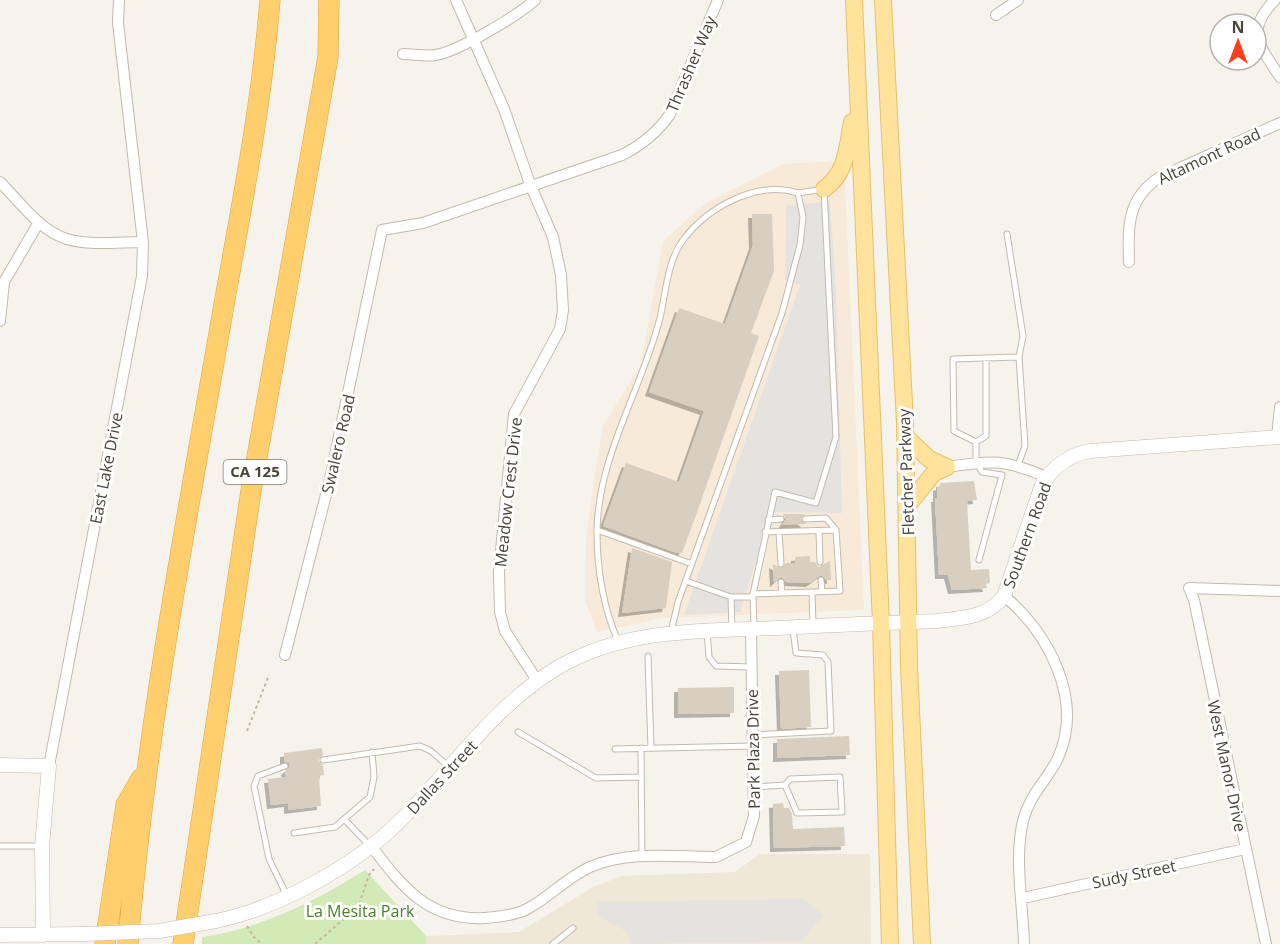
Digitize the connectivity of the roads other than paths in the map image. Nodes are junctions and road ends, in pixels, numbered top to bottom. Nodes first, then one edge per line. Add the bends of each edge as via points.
1 (118, 0) edge
2 (270, 0) edge
3 (329, 0) edge
4 (456, 0) edge
5 (535, 0) edge
6 (718, 0) edge
7 (854, 0) edge
8 (883, 0) edge
9 (1018, 0) edge
10 (1275, 0) edge
11 (996, 15) dead end
12 (472, 39) junction
13 (403, 54) dead end
14 (1280, 77) edge
15 (858, 95) junction
16 (1280, 123) edge
17 (0, 182) edge
18 (530, 184) junction
19 (824, 189) junction
20 (798, 193) junction
21 (39, 222) junction
22 (382, 230) joint
23 (1007, 234) dead end
24 (142, 242) junction
25 (1129, 262) dead end
26 (0, 321) edge
27 (1019, 357) junction
28 (986, 358) junction
29 (1280, 407) edge
30 (905, 436) junction
31 (1279, 437) edge
32 (976, 442) junction
33 (976, 462) junction
34 (1018, 465) junction
35 (947, 466) junction
36 (1046, 477) junction
37 (907, 506) junction
38 (781, 519) dead end
39 (805, 519) dead end
40 (768, 520) junction
41 (597, 530) junction
42 (836, 530) junction
43 (819, 531) junction
44 (765, 532) junction
45 (779, 532) junction
46 (979, 560) dead end
47 (820, 562) dead end
48 (692, 564) junction
49 (781, 564) dead end
50 (822, 580) dead end
51 (686, 581) junction
52 (781, 582) dead end
53 (1280, 591) edge
54 (812, 592) junction
55 (822, 592) junction
56 (782, 593) junction
57 (753, 596) junction
58 (1005, 596) junction
59 (731, 597) junction
60 (910, 622) junction
61 (881, 624) junction
62 (813, 626) junction
63 (793, 627) junction
64 (753, 628) junction
65 (732, 629) junction
66 (707, 630) junction
67 (671, 632) junction
68 (618, 643) junction
69 (285, 655) dead end
70 (648, 656) dead end
71 (752, 668) junction
72 (538, 682) junction
73 (518, 732) dead end
74 (753, 741) junction
75 (641, 748) junction
76 (651, 748) junction
77 (615, 749) dead end
78 (372, 752) junction
79 (323, 760) dead end
80 (0, 765) edge
81 (49, 766) junction
82 (285, 766) dead end
83 (450, 768) junction
84 (145, 772) junction
85 (641, 777) junction
86 (785, 785) junction
87 (753, 787) junction
88 (344, 819) junction
89 (294, 833) dead end
90 (0, 846) edge
91 (42, 846) junction
92 (372, 847) junction
93 (1245, 849) junction
94 (642, 857) junction
95 (287, 896) junction
96 (1023, 898) junction
97 (573, 928) dead end
98 (43, 934) junction
99 (0, 935) edge
100 (105, 944) edge
101 (128, 944) edge
102 (183, 944) edge
103 (553, 944) edge
104 (890, 944) edge
105 (922, 944) edge
106 (1024, 944) edge
107 (1266, 944) edge

1 - 24 street, East Lake Drive
2 - 84 highway via 252,155
3 - 102 highway, CA 125 via 328,57 252,491
4 - 12 street, Meadow Crest Drive
5 - 12 street
6 - 18 street, Thrasher Way via 664,122 651,137 632,150
7 - 15 main road, Fletcher Parkway
8 - 30 main road, Fletcher Parkway
9 - 11 street
10 - 14 street via 1260,17 1257,34 1260,46
12 - 13 street via 436,55
12 - 18 street, Meadow Crest Drive via 504,109
15 - 19 main road via 845,163 834,182
15 - 61 main road, Fletcher Parkway
16 - 25 street, Altamont Road via 1160,177 1144,189 1129,215
17 - 21 street
18 - 22 street, Thrasher Way via 423,223
18 - 72 street, Meadow Crest Drive via 553,237 561,275 562,320 555,344 526,387 514,414 502,527 500,601 505,631
19 - 20 lane
19 - 40 lane via 836,437 816,503 775,492
20 - 41 lane via 783,188 751,192 694,227 682,242 640,378 605,471
20 - 48 lane via 803,217 800,245 782,313
21 - 24 street via 65,238
21 - 26 street via 4,282
22 - 69 street, Swalero Road via 330,479
23 - 27 lane via 1023,336
24 - 81 street, East Lake Drive via 142,276
27 - 28 lane
27 - 34 lane via 1025,446
28 - 32 lane via 986,436
28 - 32 lane via 952,359 954,431
29 - 31 street
30 - 35 main road via 929,459
30 - 37 main road, Fletcher Parkway
31 - 36 street, Southern Road via 1090,451 1070,457
32 - 33 lane
33 - 34 street
33 - 35 street
33 - 46 lane via 982,472 1002,475
34 - 36 street
35 - 37 main road via 934,472
36 - 58 street, Southern Road
37 - 60 main road, Fletcher Parkway
38 - 40 lane
39 - 42 lane via 826,518
40 - 44 lane
41 - 48 lane
41 - 68 lane via 603,595
42 - 43 lane
42 - 55 lane via 840,591
43 - 45 lane
43 - 47 lane
44 - 45 lane
44 - 57 lane
45 - 49 lane
48 - 51 lane
50 - 55 lane
51 - 59 lane
51 - 67 lane
52 - 56 lane
53 - 93 street, West Manor Drive via 1189,588
54 - 55 lane
54 - 56 lane
54 - 62 lane
56 - 57 lane
57 - 59 lane
57 - 64 lane
58 - 60 street, Southern Road via 977,616
58 - 96 street via 1030,620 1047,644 1065,700 1058,758 1033,794 1023,822 1019,849
59 - 65 lane
60 - 61 street, Southern Road
60 - 105 main road, Fletcher Parkway
61 - 62 street, Dallas Street
61 - 104 main road, Fletcher Parkway
62 - 63 street, Dallas Street
63 - 64 street, Dallas Street
63 - 74 lane via 796,653 827,657 831,731
64 - 65 street, Dallas Street
64 - 71 street, Park Plaza Drive
65 - 66 street, Dallas Street
66 - 67 street, Dallas Street
66 - 71 lane via 709,657 716,666
67 - 68 street, Dallas Street
68 - 72 street, Dallas Street via 603,646
70 - 76 lane
71 - 74 street, Park Plaza Drive
72 - 83 street, Dallas Street via 499,715
73 - 85 lane via 596,778
74 - 76 lane
74 - 87 street, Park Plaza Drive
75 - 76 lane
75 - 77 lane
75 - 85 lane
78 - 79 lane
78 - 83 lane via 420,746 431,750
78 - 88 lane via 374,777 370,797
80 - 81 street
81 - 91 street, East Lake Drive
82 - 95 lane via 258,776 254,786 269,859
83 - 92 street, Dallas Street
84 - 100 highway via 126,805
84 - 101 highway
85 - 94 lane
86 - 86 lane via 790,779 840,777 842,812 797,813
86 - 87 lane
87 - 94 street, Park Plaza Drive via 751,832 746,842 716,856
88 - 89 lane via 335,827
88 - 92 lane
90 - 91 lane
91 - 98 street, East Lake Drive
92 - 94 street, Park Plaza Drive via 416,899 441,913 468,919 527,910 589,868 622,857
92 - 95 street, Dallas Street
93 - 96 street, Sudy Street
93 - 107 street, West Manor Drive
95 - 98 street, Dallas Street, bridge via 242,916 159,931
96 - 106 street
97 - 103 lane
98 - 99 street, Dallas Street

